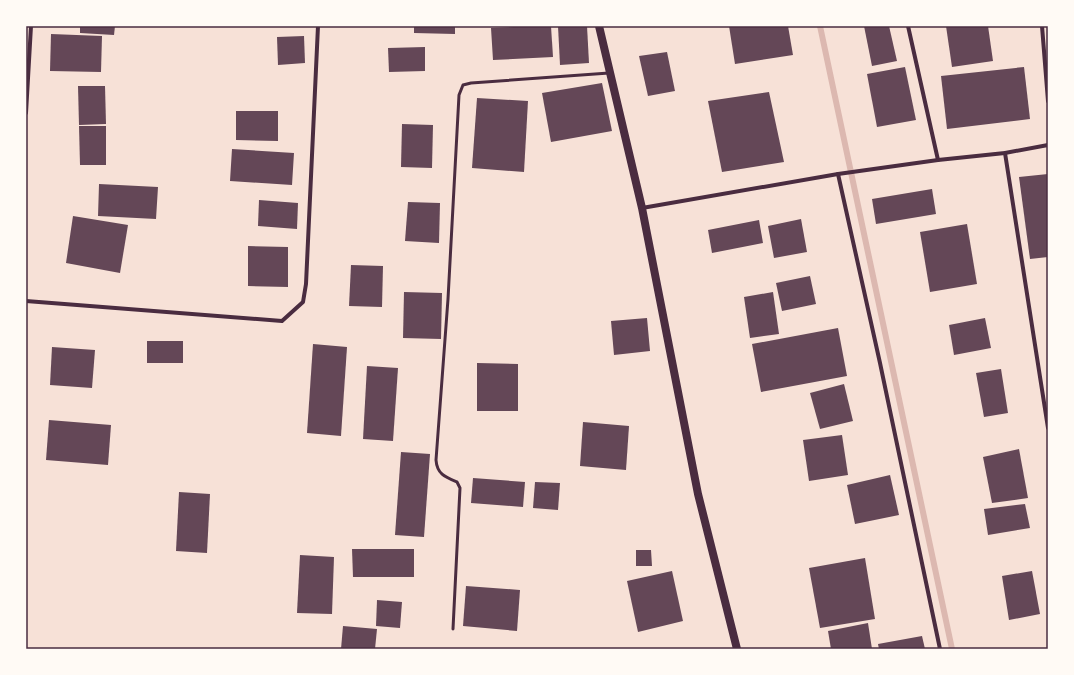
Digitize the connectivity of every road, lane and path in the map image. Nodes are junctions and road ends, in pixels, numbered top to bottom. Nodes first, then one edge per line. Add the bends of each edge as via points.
1 (31, 26) edge
2 (318, 26) edge
3 (599, 26) edge
4 (908, 26) edge
5 (1042, 26) edge
6 (610, 73) junction
7 (1048, 101) edge
8 (26, 114) edge
9 (1048, 145) edge
10 (1005, 153) junction
11 (938, 160) junction
12 (838, 174) junction
13 (642, 208) junction
14 (26, 301) edge
15 (1048, 428) edge
16 (453, 629) dead end
17 (738, 649) edge
18 (940, 649) edge

1 - 8 street
2 - 14 street via 306,284 303,302 282,321
3 - 6 main road
4 - 11 street
5 - 7 street
6 - 13 main road
6 - 16 lane via 471,83 463,85 459,95 436,460 437,468 442,474 457,482 460,488
9 - 10 street
10 - 11 street
10 - 15 street
11 - 12 street
12 - 13 street
12 - 18 street
13 - 17 main road via 698,494

